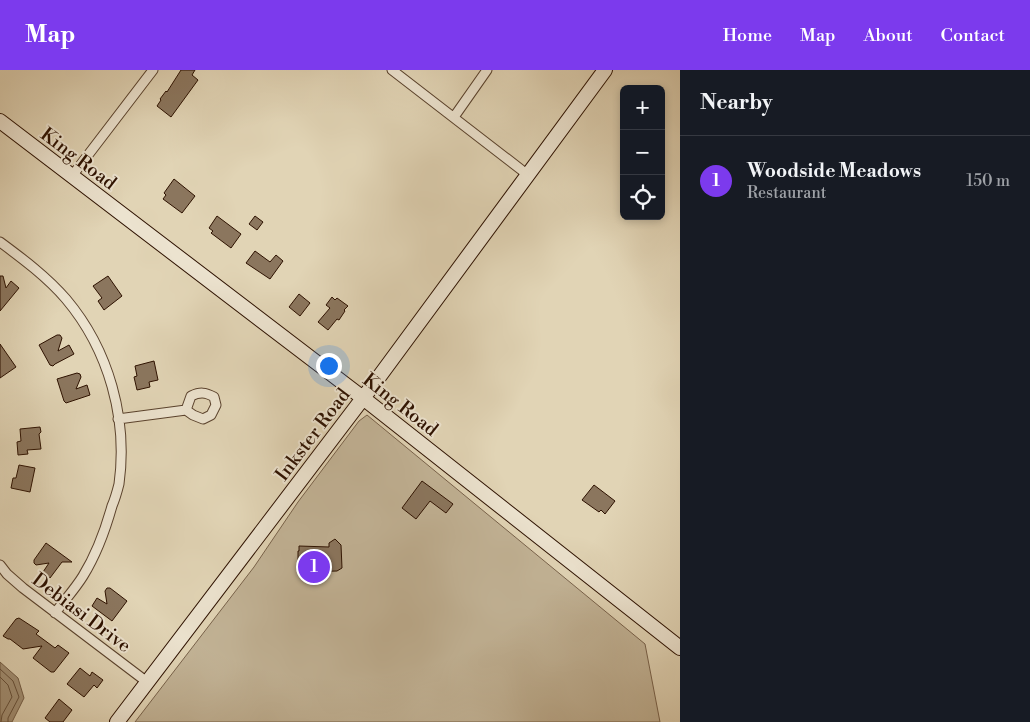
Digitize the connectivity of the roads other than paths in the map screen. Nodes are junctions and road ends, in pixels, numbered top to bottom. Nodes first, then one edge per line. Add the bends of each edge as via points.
1 (153, 70) edge
2 (392, 70) edge
3 (487, 70) edge
4 (605, 70) edge
5 (454, 117) junction
6 (0, 121) edge
7 (528, 174) junction
8 (72, 176) junction
9 (0, 242) edge
10 (363, 398) junction
11 (186, 410) dead end
12 (118, 419) junction
13 (0, 565) edge
14 (55, 613) junction
15 (680, 648) edge
16 (147, 682) junction
17 (117, 722) edge

1 - 8 street
2 - 5 street
3 - 5 street
4 - 7 street, Inkster Road
5 - 7 street
6 - 8 street, King Road
7 - 10 street, Inkster Road
8 - 10 street, King Road
9 - 12 street via 52,285 78,315 102,357 114,393
10 - 15 street, King Road
10 - 16 street, Inkster Road
11 - 12 street
12 - 14 street via 121,455 118,486 108,522 96,553
13 - 14 street, Debiasi Drive via 14,581
14 - 16 street, Debiasi Drive
16 - 17 street, Inkster Road

